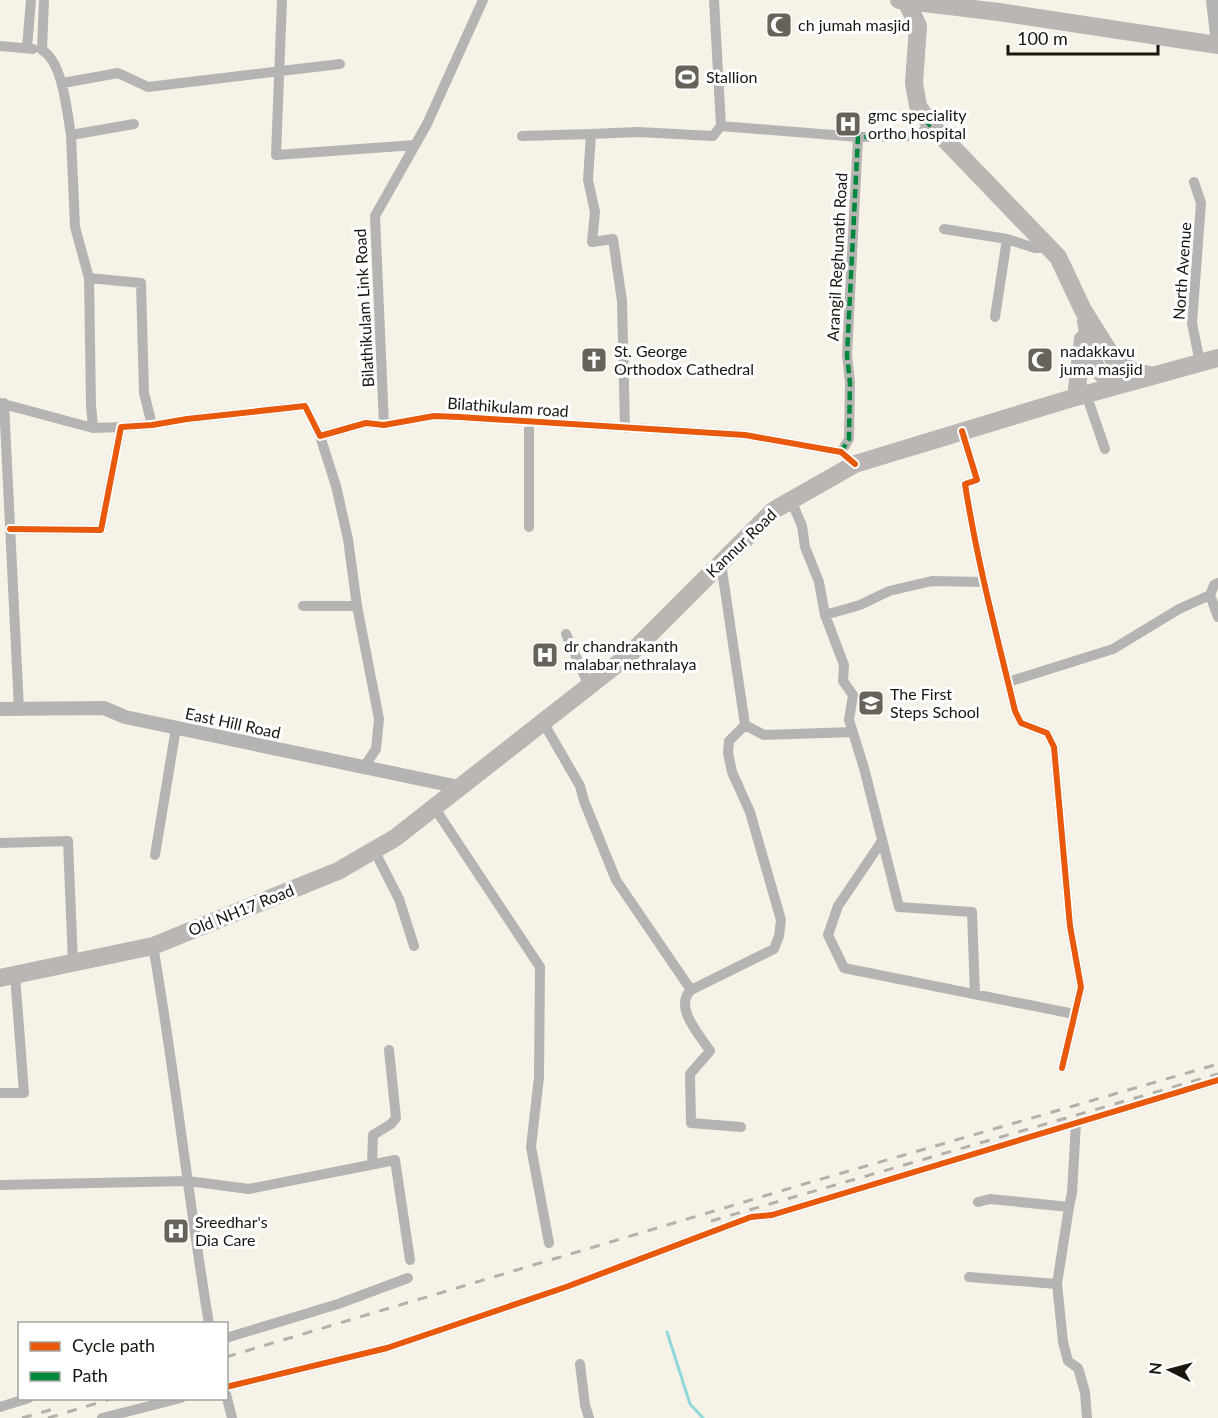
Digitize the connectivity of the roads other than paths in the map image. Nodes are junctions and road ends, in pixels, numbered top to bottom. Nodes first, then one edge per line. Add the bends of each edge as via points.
1 (31, 0) edge
2 (44, 0) edge
3 (282, 0) edge
4 (483, 0) edge
5 (714, 0) edge
6 (1213, 0) edge
7 (910, 1) edge
8 (943, 5) junction
9 (918, 26) junction
10 (1218, 44) edge
11 (0, 46) edge
12 (27, 48) junction
13 (42, 50) junction
14 (340, 64) dead end
15 (280, 70) junction
16 (63, 83) junction
17 (134, 124) dead end
18 (930, 124) junction
19 (721, 126) junction
20 (591, 134) junction
21 (71, 135) junction
22 (522, 136) dead end
23 (858, 137) junction
24 (415, 145) junction
25 (1194, 182) dead end
26 (944, 229) dead end
27 (1007, 239) junction
28 (1045, 243) junction
29 (89, 278) junction
30 (1083, 310) junction
31 (995, 317) dead end
32 (1213, 362) edge
33 (1144, 378) junction
34 (1081, 395) junction
35 (2, 403) edge
36 (529, 422) junction
37 (152, 425) junction
38 (384, 425) junction
39 (121, 427) junction
40 (93, 428) junction
41 (625, 428) junction
42 (962, 431) junction
43 (320, 436) junction
44 (1105, 448) dead end
45 (848, 458) junction
46 (791, 500) junction
47 (4, 501) edge
48 (529, 527) dead end
49 (10, 529) junction
50 (721, 562) junction
51 (984, 582) junction
52 (1218, 583) edge
53 (1210, 595) junction
54 (303, 606) dead end
55 (357, 606) junction
56 (825, 615) junction
57 (1218, 617) edge
58 (566, 634) dead end
59 (1008, 682) junction
60 (589, 686) junction
61 (0, 709) edge
62 (20, 709) junction
63 (543, 722) junction
64 (745, 725) junction
65 (176, 728) junction
66 (853, 732) junction
67 (364, 767) junction
68 (459, 787) junction
69 (434, 807) junction
70 (882, 841) junction
71 (0, 843) edge
72 (374, 850) junction
73 (155, 855) dead end
74 (153, 946) junction
75 (414, 946) dead end
76 (73, 963) junction
77 (7, 977) edge
78 (691, 990) junction
79 (975, 994) junction
80 (1074, 1014) junction
81 (389, 1050) dead end
82 (1062, 1068) dead end
83 (1218, 1080) edge
84 (0, 1093) edge
85 (1076, 1123) junction
86 (741, 1127) dead end
87 (372, 1164) junction
88 (188, 1181) junction
89 (0, 1185) edge
90 (978, 1202) dead end
91 (1069, 1207) junction
92 (549, 1243) dead end
93 (410, 1260) dead end
94 (969, 1277) dead end
95 (408, 1278) dead end
96 (1058, 1284) junction
97 (209, 1322) edge
98 (228, 1337) edge
99 (580, 1364) dead end
100 (228, 1387) edge
101 (22, 1400) edge
102 (173, 1400) edge
103 (227, 1400) edge
104 (0, 1407) edge
105 (102, 1418) edge
106 (231, 1418) edge
107 (589, 1418) edge
108 (1087, 1418) edge

1 - 12 street
2 - 13 street
3 - 15 street
4 - 24 street, Bilathikulam Link Road
5 - 19 street
6 - 10 street
7 - 8 main road
7 - 9 main road
8 - 9 main road via 928,12
8 - 10 main road
9 - 18 main road via 914,83 918,106
11 - 12 street
12 - 13 street
13 - 16 street via 48,53
14 - 15 street
15 - 16 street via 148,87 118,73
15 - 24 street via 276,155
16 - 21 street
17 - 21 street
18 - 23 street via 918,136
18 - 28 main road
19 - 20 street via 713,136
19 - 23 street
20 - 22 street
20 - 41 street via 588,180 595,212 592,242 613,239 622,301
21 - 29 street via 75,227
23 - 45 street, Arangil Reghunath Road via 848,355
24 - 38 street, Bilathikulam Link Road via 375,216
25 - 32 street, North Avenue via 1201,203 1192,323
26 - 27 street
27 - 28 street via 1035,248
27 - 31 street
28 - 30 main road via 1058,257
29 - 37 street via 141,283 144,393
29 - 40 street
30 - 33 main road via 1098,370 1109,378
30 - 34 main road
32 - 33 main road, Kannur Road
33 - 34 main road, Kannur Road
34 - 42 main road, Kannur Road
34 - 44 street
35 - 40 street
35 - 47 street
36 - 38 street, Bilathikulam road via 434,416
36 - 41 street, Bilathikulam road
36 - 48 street
37 - 39 street
37 - 43 street via 305,406
38 - 43 street, Bilathikulam road via 366,423
39 - 40 street
39 - 49 street via 101,530
41 - 45 street, Bilathikulam road via 745,435
42 - 45 main road, Kannur Road
42 - 51 street via 977,480 965,484
43 - 55 street via 348,539
45 - 46 main road, Kannur Road
46 - 50 main road, Kannur Road via 774,510
46 - 56 street via 819,582
47 - 49 street
49 - 62 street
50 - 60 main road, Kannur Road via 630,654
50 - 64 street
51 - 56 street via 932,581 889,591
51 - 59 street
52 - 53 street
53 - 57 street
53 - 59 street via 1113,649
54 - 55 street
55 - 67 street via 379,719 376,749
56 - 66 street via 844,664 843,681 853,694 849,720
58 - 60 street
59 - 80 street via 1021,723 1047,733 1054,747 1070,926 1080,987
60 - 63 main road, Kannur Road
61 - 62 street, East Hill Road
62 - 65 street, East Hill Road via 104,708 125,717
63 - 68 main road, Kannur Road
63 - 78 street via 580,786 616,880
64 - 66 street via 764,735
64 - 78 street via 729,741 728,753 750,812 781,920 779,936 774,949
65 - 67 street, East Hill Road
65 - 73 street
66 - 70 street
67 - 68 street, East Hill Road
68 - 69 main road, Old NH17 Road
69 - 72 main road, Old NH17 Road
69 - 92 street via 540,967 539,1077 531,1147
70 - 79 street via 899,907 972,912
70 - 79 street via 838,906 828,935 844,968
71 - 76 street via 68,841
72 - 74 main road, Old NH17 Road via 338,871
72 - 75 street via 399,899
74 - 76 main road, Old NH17 Road
74 - 88 street
76 - 77 main road, Old NH17 Road
77 - 84 street via 24,1094
78 - 86 street via 684,998 687,1015 710,1051 690,1074 691,1123
79 - 80 street
80 - 82 street
81 - 87 street via 396,1118 374,1136
83 - 85 street
85 - 91 street
85 - 100 street via 772,1215 751,1217 566,1287 387,1348
87 - 88 street via 249,1189
87 - 93 street via 395,1160
88 - 89 street
88 - 97 street
90 - 91 street via 990,1199
91 - 96 street
94 - 96 street
95 - 98 street
96 - 108 street via 1068,1361 1078,1368
99 - 107 street
101 - 104 street
102 - 105 street
103 - 106 street

